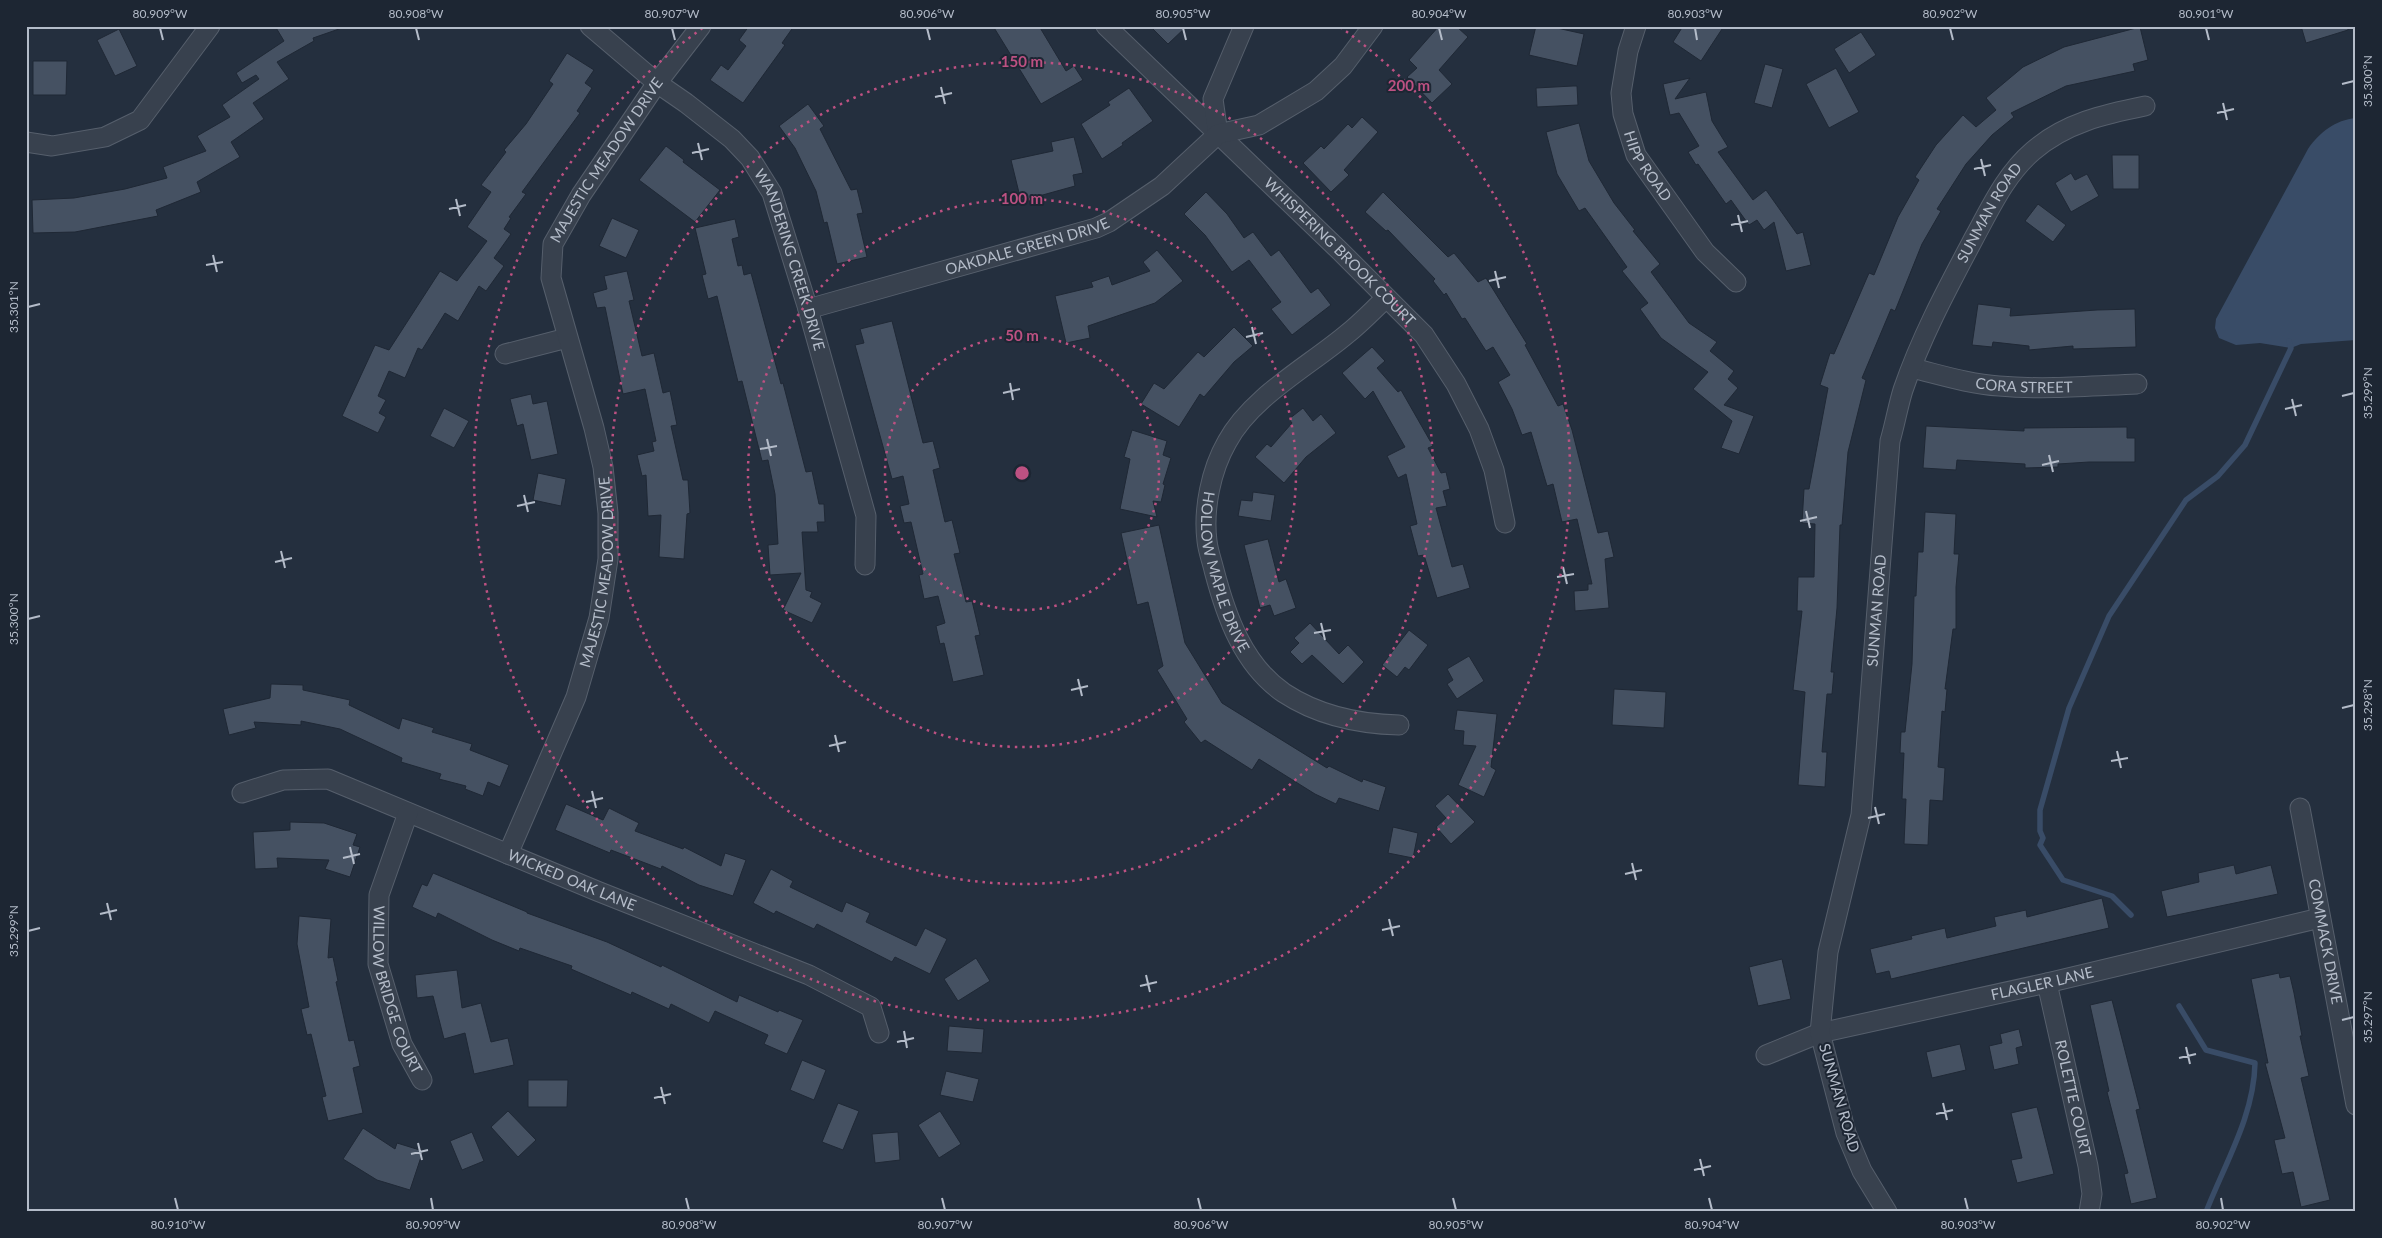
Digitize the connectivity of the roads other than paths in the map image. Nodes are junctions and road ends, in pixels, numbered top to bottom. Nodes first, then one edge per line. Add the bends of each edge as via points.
1 (210, 26) edge
2 (590, 26) edge
3 (701, 26) edge
4 (1106, 26) edge
5 (1244, 26) edge
6 (1373, 26) edge
7 (1636, 26) edge
8 (658, 83) junction
9 (2145, 106) dead end
10 (1218, 134) junction
11 (26, 142) edge
12 (1736, 282) dead end
13 (1386, 298) junction
14 (808, 309) junction
15 (567, 338) junction
16 (505, 354) dead end
17 (1912, 368) junction
18 (2137, 384) dead end
19 (1505, 523) dead end
20 (865, 565) dead end
21 (1399, 725) dead end
22 (242, 793) dead end
23 (2300, 808) dead end
24 (408, 813) junction
25 (508, 854) junction
26 (2320, 918) junction
27 (2047, 983) junction
28 (879, 1033) dead end
29 (1820, 1033) junction
30 (1766, 1055) dead end
31 (422, 1080) dead end
32 (2356, 1105) edge
33 (1887, 1212) edge
34 (2089, 1212) edge

1 - 11 street via 140,120 105,137 52,146
2 - 8 street, WANDERING CREEK DRIVE
3 - 8 street, MAJESTIC MEADOW DRIVE
4 - 10 street, WHISPERING BROOK COURT
5 - 10 street via 1213,98
6 - 10 street via 1343,66 1316,91 1259,125
7 - 12 street, HIPP ROAD via 1626,58 1621,94 1623,114 1636,155 1705,252
8 - 14 street, WANDERING CREEK DRIVE via 732,140 764,177 780,213
8 - 15 street, MAJESTIC MEADOW DRIVE via 581,195 553,244 551,278
9 - 17 street, SUNMAN ROAD via 2094,118 2058,133 2014,170 1940,302
10 - 13 street, WHISPERING BROOK COURT
10 - 14 street, OAKDALE GREEN DRIVE via 1162,186 1096,228
13 - 19 street, WHISPERING BROOK COURT via 1424,335 1456,384 1479,429 1494,470
13 - 21 street, HOLLOW MAPLE DRIVE via 1347,334 1272,392 1227,441 1210,491 1207,541 1228,620 1242,647 1261,672 1283,692 1312,708 1343,719
14 - 20 street, WANDERING CREEK DRIVE via 866,516
15 - 16 street
15 - 25 street, MAJESTIC MEADOW DRIVE via 603,467 608,513 608,560 599,618 576,697
17 - 18 street, CORA STREET via 1998,386 2041,388
17 - 29 street, SUNMAN ROAD via 1890,441 1861,815 1828,952
22 - 24 street, WICKED OAK LANE via 283,780 328,779
23 - 26 street, COMMACK DRIVE
24 - 25 street, WICKED OAK LANE
24 - 31 street, WILLOW BRIDGE COURT via 380,894 378,964 402,1044
25 - 28 street, WICKED OAK LANE via 809,975 871,1007
26 - 27 street, FLAGLER LANE
26 - 32 street, COMMACK DRIVE
27 - 29 street, FLAGLER LANE
27 - 34 street, ROLETTE COURT via 2088,1166 2092,1194
29 - 30 street, FLAGLER LANE
29 - 33 street, SUNMAN ROAD via 1846,1133 1862,1171

